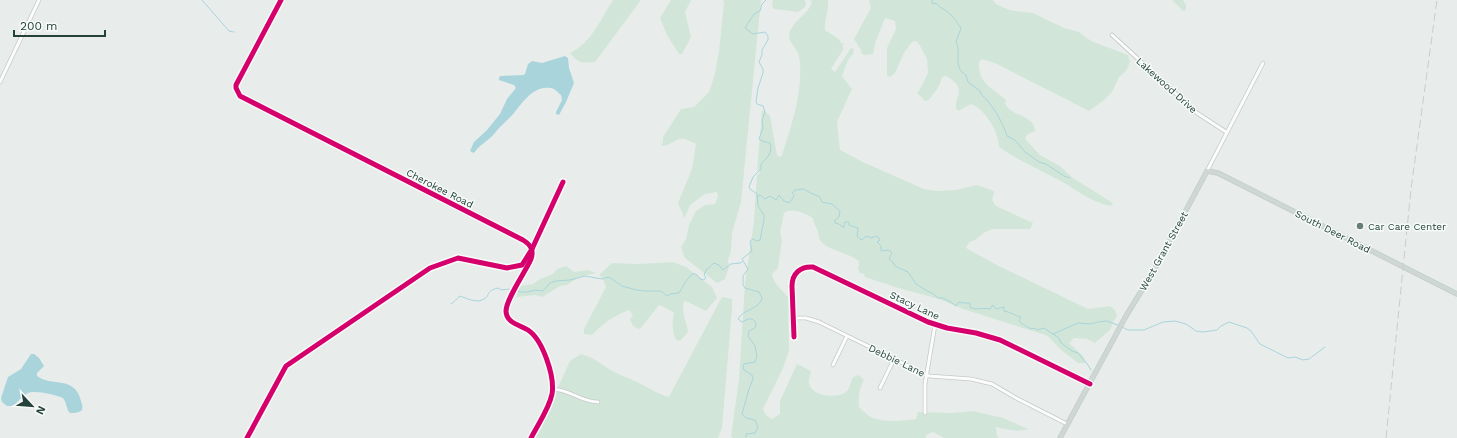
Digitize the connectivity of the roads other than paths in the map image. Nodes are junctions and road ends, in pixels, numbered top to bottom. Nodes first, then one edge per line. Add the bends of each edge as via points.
1 (40, 0) edge
2 (281, 0) edge
3 (1112, 34) dead end
4 (1263, 63) dead end
5 (0, 82) edge
6 (1226, 132) junction
7 (1207, 171) junction
8 (562, 182) dead end
9 (532, 250) junction
10 (1457, 294) edge
11 (793, 318) junction
12 (935, 325) junction
13 (847, 336) junction
14 (794, 337) dead end
15 (894, 359) junction
16 (833, 365) dead end
17 (926, 375) junction
18 (1090, 384) junction
19 (880, 388) dead end
20 (552, 390) junction
21 (598, 402) dead end
22 (925, 413) dead end
23 (1067, 424) junction
24 (247, 438) edge
25 (531, 438) edge
26 (1060, 438) edge

1 - 5 street
2 - 9 street, Cherokee Road via 236,85 240,96 523,240
3 - 6 street, Lakewood Drive via 1197,113
4 - 6 street, West Grant Street
6 - 7 street, West Grant Street
7 - 10 main road, South Deer Road via 1218,173
7 - 18 main road, West Grant Street
8 - 9 street
9 - 20 street via 532,259 506,312 511,321 530,332 540,343 549,367
9 - 24 street via 522,265 507,268 458,258 430,268 286,366
11 - 12 street, Stacy Lane via 793,278 796,272 810,266
11 - 13 street, Debbie Lane via 815,320
11 - 14 street, Stacy Lane
12 - 17 street
12 - 18 street, Stacy Lane via 995,338
13 - 15 street, Debbie Lane
13 - 16 street
15 - 17 street, Debbie Lane
15 - 19 street
17 - 22 street
17 - 23 street, Debbie Lane via 971,378 988,383
18 - 23 main road, West Grant Street
20 - 21 street via 564,390 582,399
20 - 25 street via 549,402
23 - 26 main road, West Grant Street

